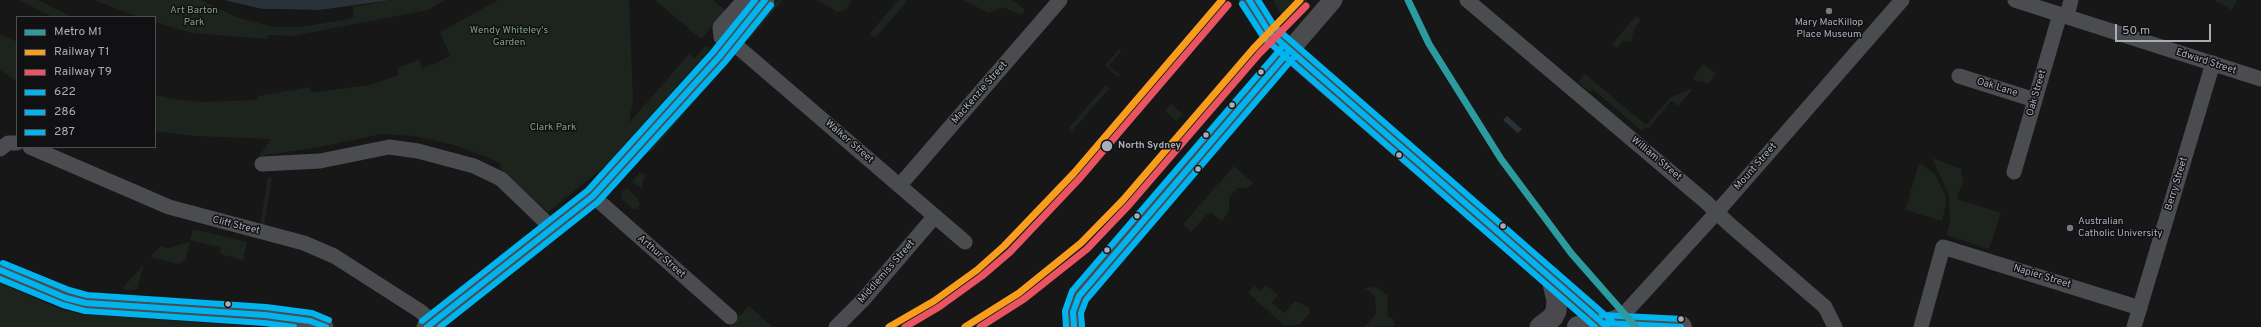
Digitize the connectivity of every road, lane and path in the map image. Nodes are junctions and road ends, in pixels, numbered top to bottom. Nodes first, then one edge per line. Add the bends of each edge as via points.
1 (744, 0) edge
2 (765, 0) edge
3 (1060, 0) edge
4 (1249, 0) edge
5 (1333, 0) edge
6 (1467, 0) edge
7 (1902, 0) edge
8 (2015, 0) edge
9 (2071, 0) edge
10 (2063, 15) junction
11 (732, 42) junction
12 (1289, 51) junction
13 (2213, 63) junction
14 (1959, 76) dead end
15 (2261, 79) edge
16 (2035, 100) junction
17 (16, 143) edge
18 (32, 148) edge
19 (0, 149) edge
20 (262, 164) dead end
21 (2014, 172) dead end
22 (900, 185) junction
23 (593, 196) junction
24 (1717, 212) junction
25 (935, 216) junction
26 (553, 229) junction
27 (965, 242) dead end
28 (0, 270) edge
29 (1552, 279) junction
30 (2140, 308) junction
31 (268, 316) junction
32 (730, 317) dead end
33 (1074, 323) edge
34 (429, 325) edge
35 (1604, 325) edge
36 (293, 327) edge
37 (326, 327) edge
38 (836, 327) edge
39 (1540, 327) edge
40 (1578, 327) edge
41 (1681, 327) edge
42 (1835, 327) edge
43 (1921, 327) edge
44 (2134, 327) edge

1 - 11 street, Walker Street via 720,27 721,37
2 - 11 street
3 - 22 street, MacKenzie Street
4 - 12 street via 1268,32
5 - 12 street
6 - 24 street, William Street
7 - 24 street, Mount Street
8 - 10 street, Edward Street
9 - 10 street, Oak Street
10 - 13 street, Edward Street
10 - 16 street, Oak Street
11 - 22 street, Walker Street
11 - 23 street
12 - 29 main road
12 - 33 main road via 1084,289 1075,302
13 - 15 street, Edward Street
13 - 30 street, Berry Street
14 - 16 street, Oak Lane
16 - 21 street, Oak Street
17 - 19 street via 8,143
18 - 34 street, Cliff Street via 170,208 310,246 356,270 420,311
20 - 26 street via 320,161 389,147 418,151 474,166 501,179
22 - 25 street, Walker Street
23 - 26 street
23 - 32 street, Arthur Street
24 - 35 street, Mount Street via 1624,314
24 - 42 street, William Street via 1825,307
25 - 27 street, Walker Street
25 - 38 street, Middlemiss Street via 863,300
26 - 34 street
28 - 31 street via 66,298 86,303
29 - 35 main road
29 - 39 main road via 1557,301 1556,311 1553,317
30 - 43 street, Napier Street via 1943,247
30 - 44 street, Berry Street
31 - 36 street
31 - 37 street via 310,321
35 - 40 main road
35 - 41 main road

